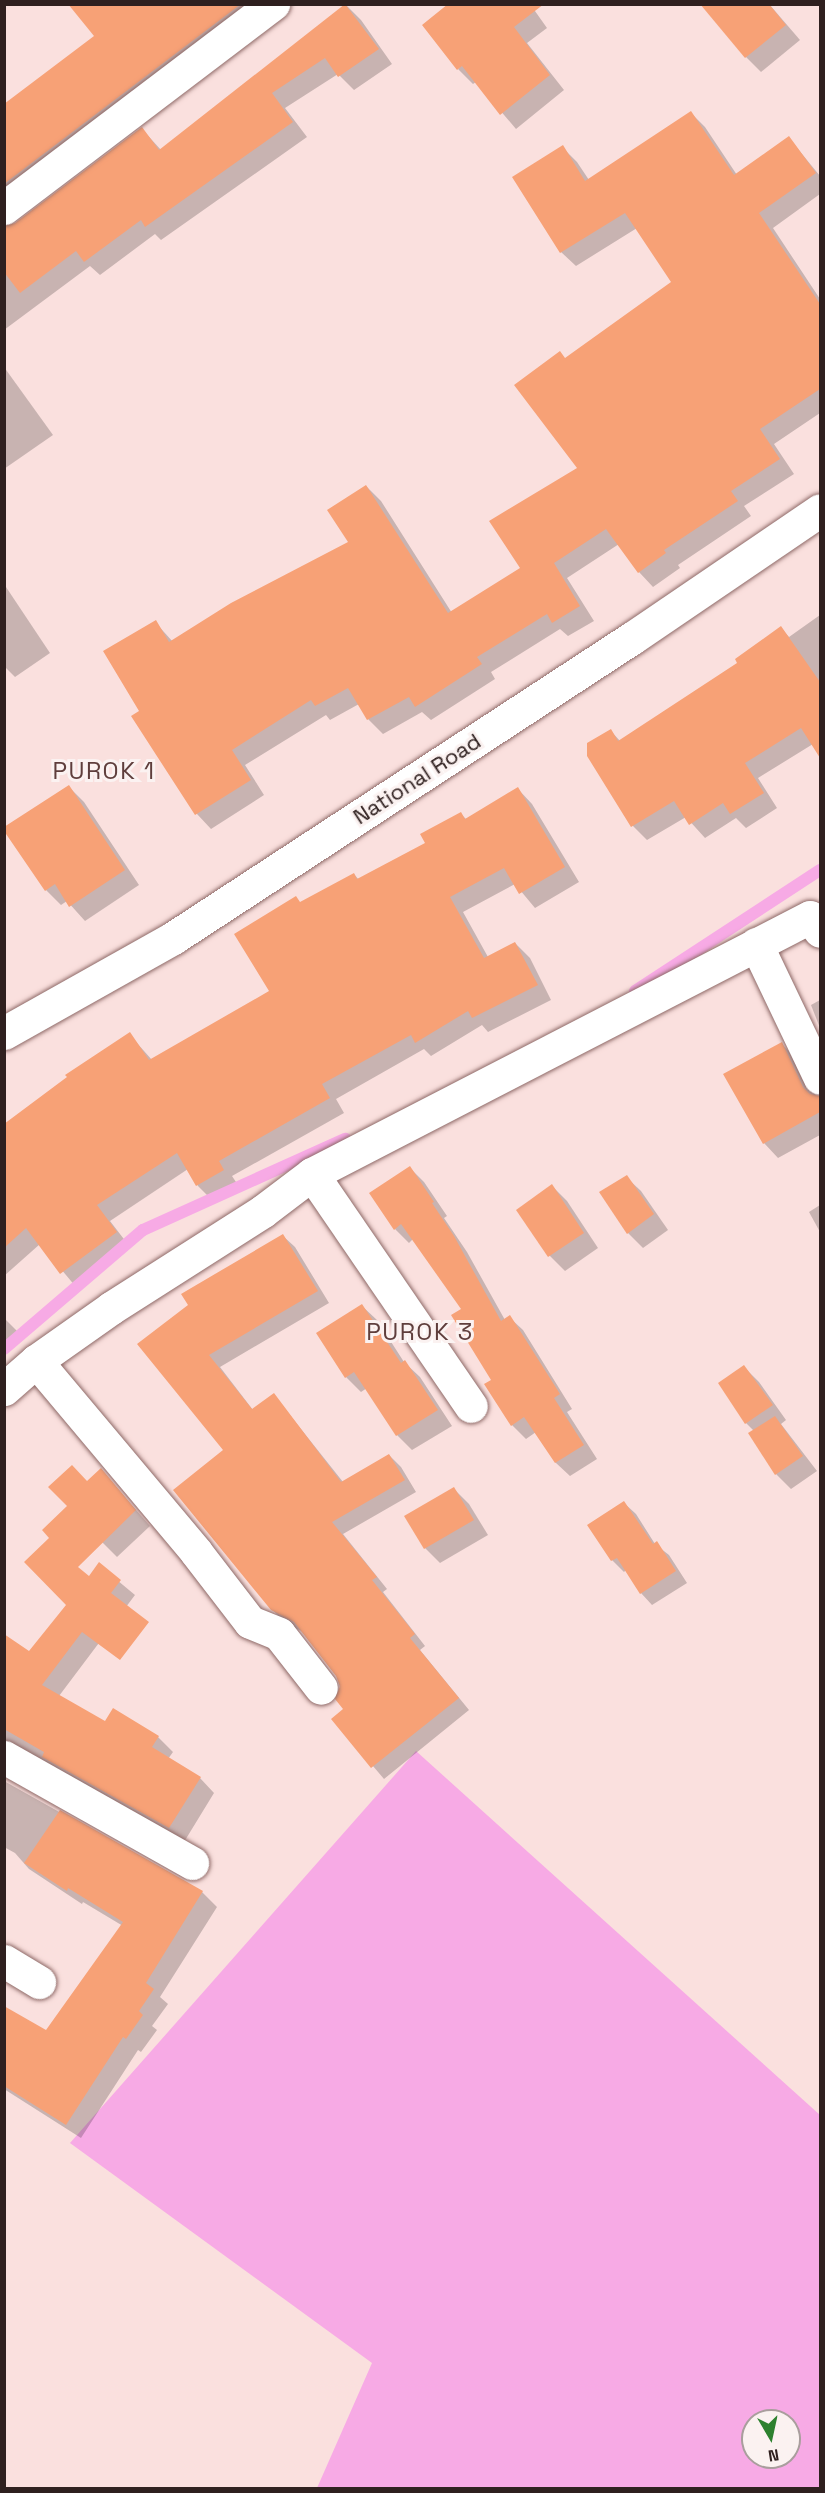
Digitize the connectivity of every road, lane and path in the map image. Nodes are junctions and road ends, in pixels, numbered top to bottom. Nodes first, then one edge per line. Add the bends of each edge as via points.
1 (273, 4) edge
2 (4, 208) edge
3 (820, 510) edge
4 (820, 931) edge
5 (756, 944) junction
6 (4, 1033) edge
7 (820, 1078) edge
8 (312, 1174) junction
9 (36, 1361) junction
10 (4, 1389) edge
11 (471, 1406) dead end
12 (321, 1688) dead end
13 (4, 1757) edge
14 (192, 1863) dead end
15 (4, 1961) edge
16 (39, 1982) dead end

1 - 2 street
3 - 6 street, National Road via 632,638 173,938
4 - 5 street via 810,917
5 - 7 street
5 - 8 street
8 - 9 street via 263,1211
8 - 11 street
9 - 10 street
9 - 12 street via 250,1622 279,1634
13 - 14 street
15 - 16 street

